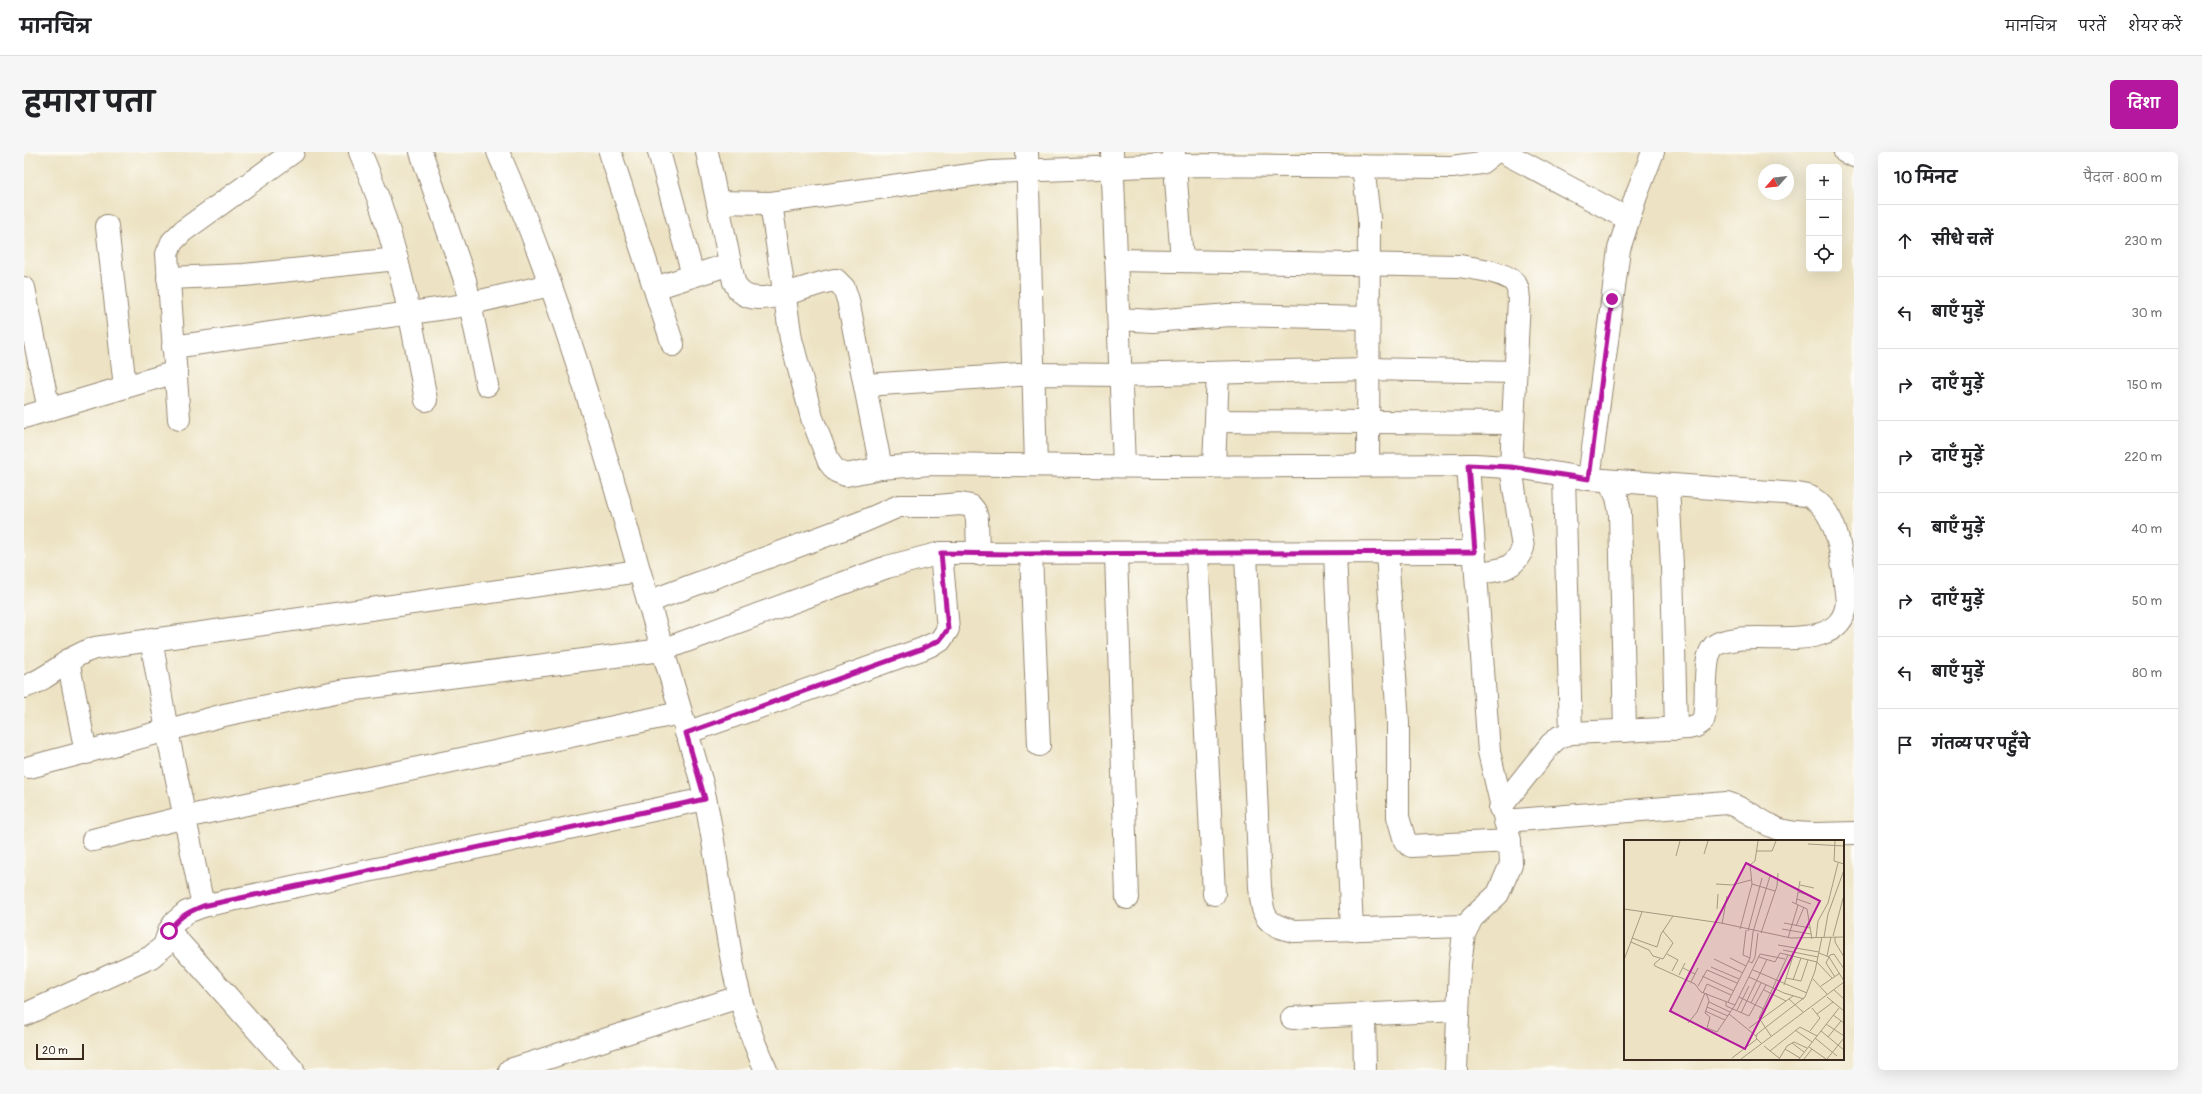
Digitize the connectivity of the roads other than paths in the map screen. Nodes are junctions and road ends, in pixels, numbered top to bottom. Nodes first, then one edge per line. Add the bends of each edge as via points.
1 (293, 152) edge
2 (360, 152) edge
3 (421, 152) edge
4 (498, 152) edge
5 (610, 152) edge
6 (659, 152) edge
7 (707, 152) edge
8 (1495, 152) edge
9 (1503, 152) edge
10 (1653, 152) edge
11 (1845, 152) edge
12 (1854, 156) edge
13 (1113, 159) edge
14 (1175, 159) edge
15 (1027, 162) edge
16 (1363, 166) junction
17 (718, 202) junction
18 (771, 203) junction
19 (1628, 219) junction
20 (107, 226) dead end
21 (397, 259) junction
22 (1116, 260) junction
23 (1182, 261) junction
24 (730, 264) junction
25 (1368, 264) junction
26 (693, 275) junction
27 (168, 278) junction
28 (550, 285) junction
29 (24, 288) edge
30 (655, 288) junction
31 (784, 294) junction
32 (471, 304) junction
33 (410, 313) junction
34 (1368, 318) junction
35 (1118, 320) junction
36 (673, 345) dead end
37 (173, 347) junction
38 (1368, 369) junction
39 (176, 372) junction
40 (1515, 372) junction
41 (1218, 373) junction
42 (1033, 374) junction
43 (1121, 375) junction
44 (487, 385) dead end
45 (864, 385) junction
46 (125, 387) junction
47 (426, 400) dead end
48 (48, 410) junction
49 (24, 417) edge
50 (179, 418) dead end
51 (1216, 421) junction
52 (1368, 422) junction
53 (1513, 423) junction
54 (1036, 465) junction
55 (1368, 465) junction
56 (1468, 465) junction
57 (1124, 466) junction
58 (1214, 466) junction
59 (1511, 467) junction
60 (881, 468) junction
61 (1564, 476) junction
62 (1599, 480) junction
63 (1668, 485) junction
64 (1387, 552) junction
65 (941, 553) junction
66 (1197, 553) junction
67 (1246, 553) junction
68 (1335, 553) junction
69 (978, 554) junction
70 (1031, 554) junction
71 (1116, 554) junction
72 (1475, 562) junction
73 (639, 571) junction
74 (648, 602) junction
75 (151, 639) junction
76 (662, 650) junction
77 (68, 660) junction
78 (24, 687) edge
79 (683, 723) junction
80 (1676, 729) junction
81 (167, 731) junction
82 (1625, 731) junction
83 (1571, 733) junction
84 (1038, 745) dead end
85 (86, 753) junction
86 (30, 767) dead end
87 (705, 799) junction
88 (185, 817) junction
89 (1505, 823) junction
90 (1854, 833) edge
91 (93, 840) dead end
92 (1214, 894) dead end
93 (1127, 898) dead end
94 (203, 906) junction
95 (1466, 926) junction
96 (1352, 930) junction
97 (169, 931) junction
98 (739, 997) junction
99 (1458, 1010) junction
100 (24, 1015) edge
101 (1364, 1015) junction
102 (1292, 1018) dead end
103 (293, 1070) edge
104 (510, 1070) edge
105 (766, 1070) edge
106 (1365, 1070) edge
107 (1456, 1070) edge

1 - 27 street via 183,231 172,242 167,254
2 - 21 street
3 - 32 street via 448,227
4 - 28 street via 525,215
5 - 30 street
6 - 26 street
7 - 17 street
8 - 16 street via 1481,163 1469,165
9 - 19 street
10 - 19 street
11 - 12 street
13 - 14 street
13 - 15 street
13 - 22 street
14 - 16 street
14 - 23 street
15 - 18 street via 847,194
15 - 42 street
16 - 25 street via 1369,218
17 - 18 street
17 - 24 street
18 - 31 street
19 - 62 street via 1615,272
20 - 46 street
21 - 27 street via 244,275
21 - 33 street
22 - 23 street
22 - 35 street
23 - 25 street
24 - 26 street
24 - 31 street via 734,282 741,293 752,298 765,299
25 - 34 street
25 - 40 street via 1459,266 1510,278 1517,286 1519,299
26 - 30 street
27 - 37 street
28 - 32 street
28 - 73 street via 612,474
29 - 48 street
30 - 36 street
31 - 45 street via 836,280 844,288
31 - 60 street via 791,339 812,418 829,462 836,470 846,474
32 - 33 street
32 - 44 street
33 - 37 street
33 - 47 street
34 - 35 street via 1236,315 1152,321
34 - 38 street
35 - 43 street
37 - 39 street
38 - 40 street
38 - 41 street
38 - 52 street
39 - 46 street
39 - 50 street
40 - 53 street
41 - 43 street
41 - 51 street
42 - 43 street
42 - 45 street
42 - 54 street
43 - 57 street
45 - 60 street
46 - 48 street
48 - 49 street
51 - 52 street
51 - 58 street
52 - 53 street
52 - 55 street
53 - 59 street
54 - 57 street
54 - 60 street via 931,464
55 - 56 street
55 - 58 street
56 - 59 street
56 - 72 street
57 - 58 street
59 - 61 street
59 - 72 street via 1523,548 1519,558 1506,569
61 - 62 street
61 - 83 street
62 - 63 street
62 - 82 street via 1617,497 1620,512
63 - 80 street
63 - 80 street via 1811,497 1824,508 1837,537 1847,602 1842,621 1818,636 1731,639 1714,646 1707,664 1703,721 1696,726
64 - 68 street
64 - 72 street
64 - 89 street via 1398,715 1398,816 1404,841 1411,846
65 - 69 street
65 - 76 street via 887,567
65 - 79 street via 948,629 940,640 922,649
66 - 67 street
66 - 71 street
66 - 92 street
67 - 68 street
67 - 96 street via 1263,914 1270,924 1294,931
68 - 96 street
69 - 70 street
69 - 74 street via 977,518 971,506 898,506 862,522
70 - 71 street
70 - 84 street
71 - 93 street
72 - 89 street via 1488,745
73 - 74 street
73 - 75 street
74 - 76 street
75 - 77 street via 95,648
75 - 81 street
76 - 79 street
76 - 81 street via 340,692 232,713
77 - 78 street via 46,678
77 - 85 street
79 - 87 street
79 - 88 street
80 - 82 street
81 - 85 street
81 - 88 street
82 - 83 street
83 - 89 street via 1559,737 1550,744
85 - 86 street
87 - 94 street
87 - 98 street via 728,949
88 - 91 street
88 - 94 street
89 - 90 street via 1728,803 1772,826 1789,831
89 - 95 street via 1511,864 1506,878 1498,894
94 - 97 street via 187,912
95 - 96 street
95 - 99 street via 1462,944
97 - 100 street via 164,946 151,957
97 - 103 street
98 - 104 street
98 - 105 street via 749,1030
99 - 101 street
99 - 107 street
101 - 102 street
101 - 106 street

